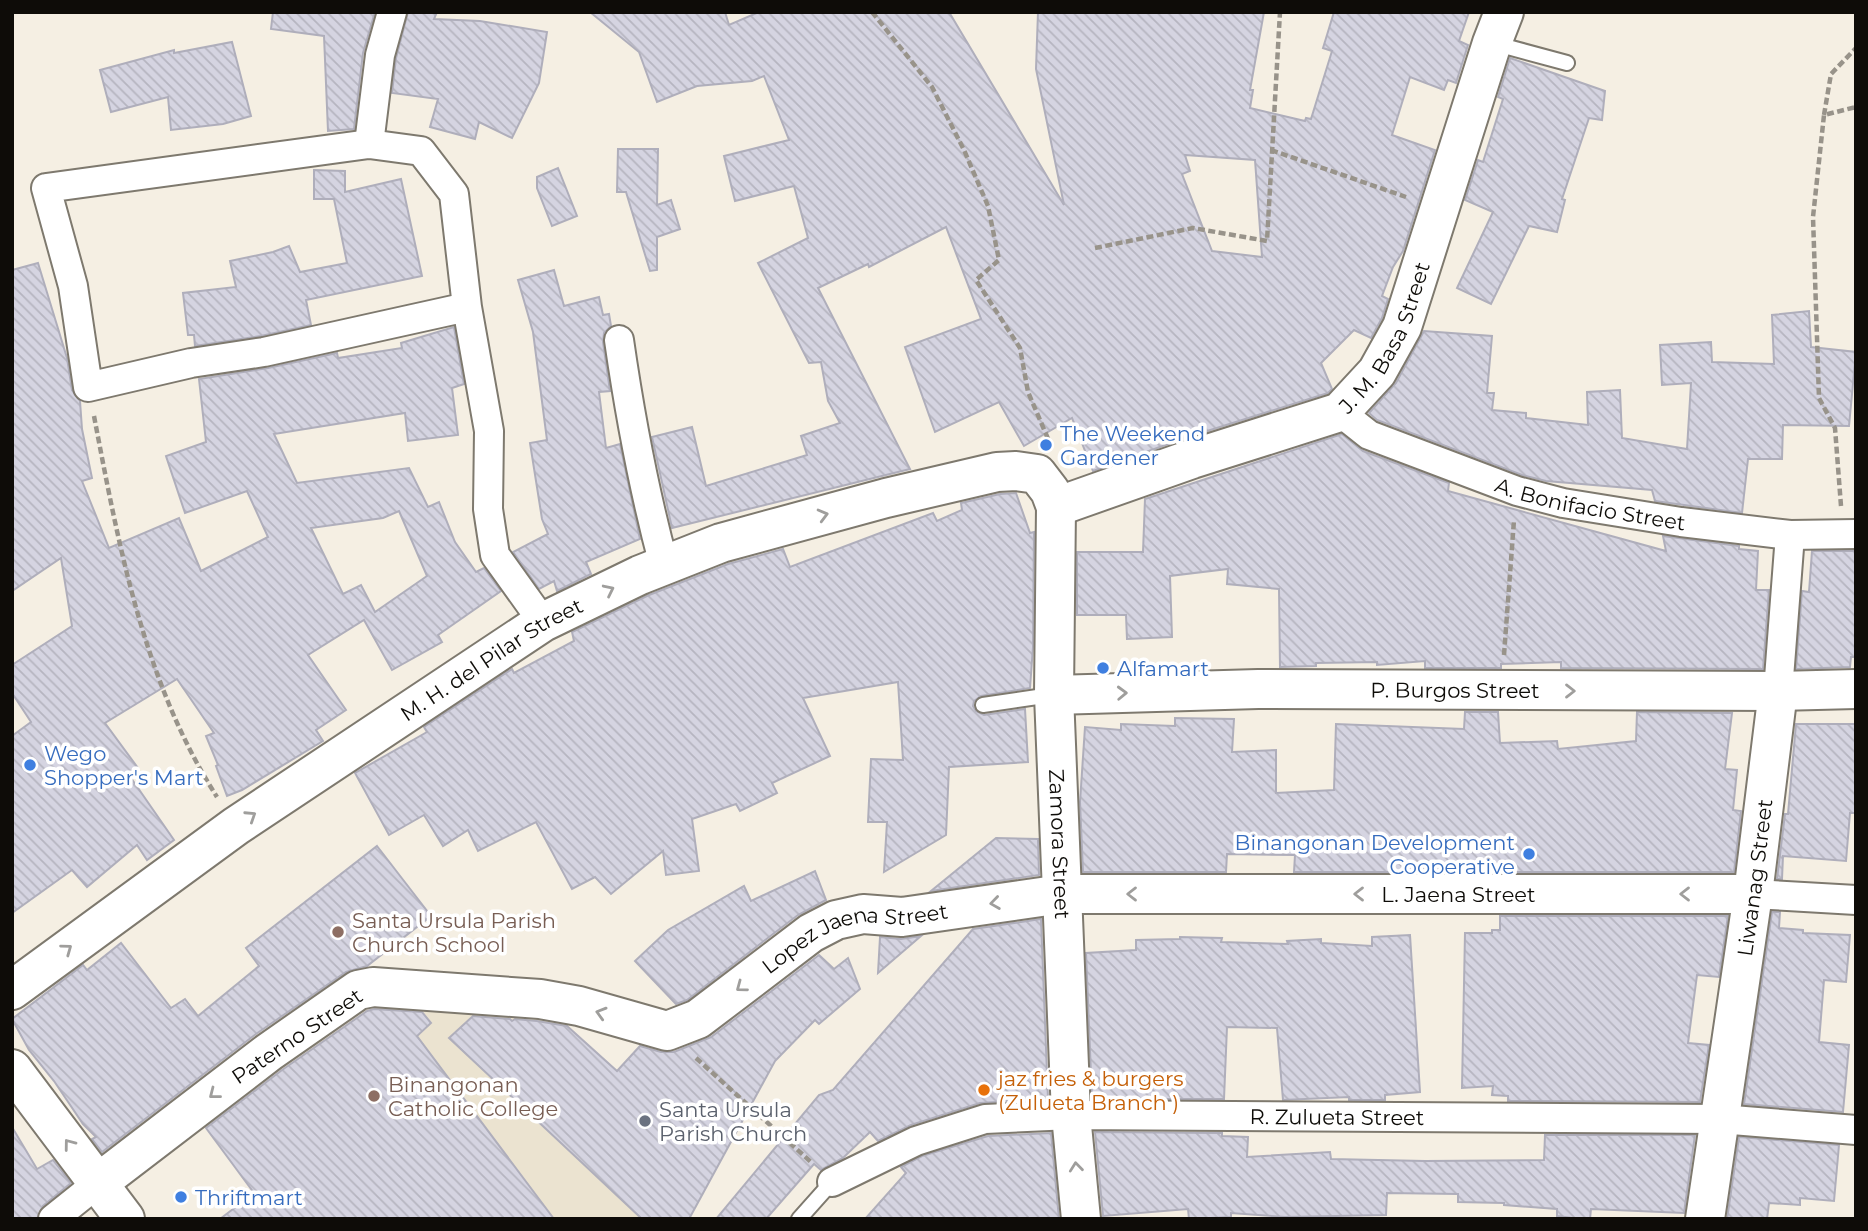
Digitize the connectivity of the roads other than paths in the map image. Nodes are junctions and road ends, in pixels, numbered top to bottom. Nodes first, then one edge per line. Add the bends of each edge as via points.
1 (391, 12) edge
2 (1498, 27) edge
3 (1567, 63) dead end
4 (369, 144) junction
5 (467, 307) junction
6 (619, 340) dead end
7 (1340, 412) junction
8 (1037, 474) joint
9 (1056, 507) junction
10 (1849, 534) edge
11 (1790, 535) junction
12 (664, 565) junction
13 (543, 622) junction
14 (1856, 689) edge
15 (1778, 691) junction
16 (1054, 695) junction
17 (983, 705) dead end
18 (1062, 894) junction
19 (1753, 894) junction
20 (1856, 900) edge
21 (12, 990) edge
22 (667, 1031) joint
23 (12, 1069) edge
24 (1071, 1115) junction
25 (1720, 1119) junction
26 (1856, 1130) edge
27 (832, 1182) joint
28 (98, 1183) junction
29 (53, 1219) edge
30 (125, 1219) edge
31 (799, 1219) edge
32 (1081, 1219) edge
33 (1705, 1219) edge

1 - 4 street via 380,55
2 - 3 lane
2 - 7 street, J. M. Basa Street via 1402,327 1377,372
4 - 5 street via 421,151 454,194
4 - 5 street via 46,188 73,286 88,387
5 - 13 street via 489,431 488,509 495,555
6 - 12 street via 632,428
7 - 9 street, J. M. Basa Street
7 - 11 street, A. Bonifacio Street via 1369,435 1517,491 1563,503
8 - 9 street, Zamora Street
12 -> 8 street, M. H. del Pilar Street via 721,543 886,498 997,472
9 - 16 street, Zamora Street
10 - 11 street, A. Bonifacio Street
11 - 15 street, Liwanag Street
13 -> 12 street, M. H. del Pilar Street
21 -> 13 street, M. H. del Pilar Street via 236,826
14 - 15 street, P. Burgos Street
16 -> 15 street, P. Burgos Street via 1258,689
15 - 19 street, Liwanag Street
16 - 17 lane
16 - 18 street, Zamora Street
19 -> 18 street, L. Jaena Street
18 -> 22 street, Lopez Jaena Street via 902,917 863,914 836,920 811,933 698,1020
18 - 24 street, Zamora Street
19 - 20 street, L. Jaena Street
19 - 25 street, Liwanag Street
22 -> 28 street, Paterno Street via 540,999 393,987 358,990
28 -> 23 street
24 - 25 street, R. Zulueta Street
24 - 27 street, R. Zulueta Street via 985,1119 916,1141
32 -> 24 street, Zamora Street
25 - 26 street, R. Zulueta Street
25 - 33 street, Liwanag Street
27 - 31 lane
28 - 29 street, Paterno Street
28 - 30 street

